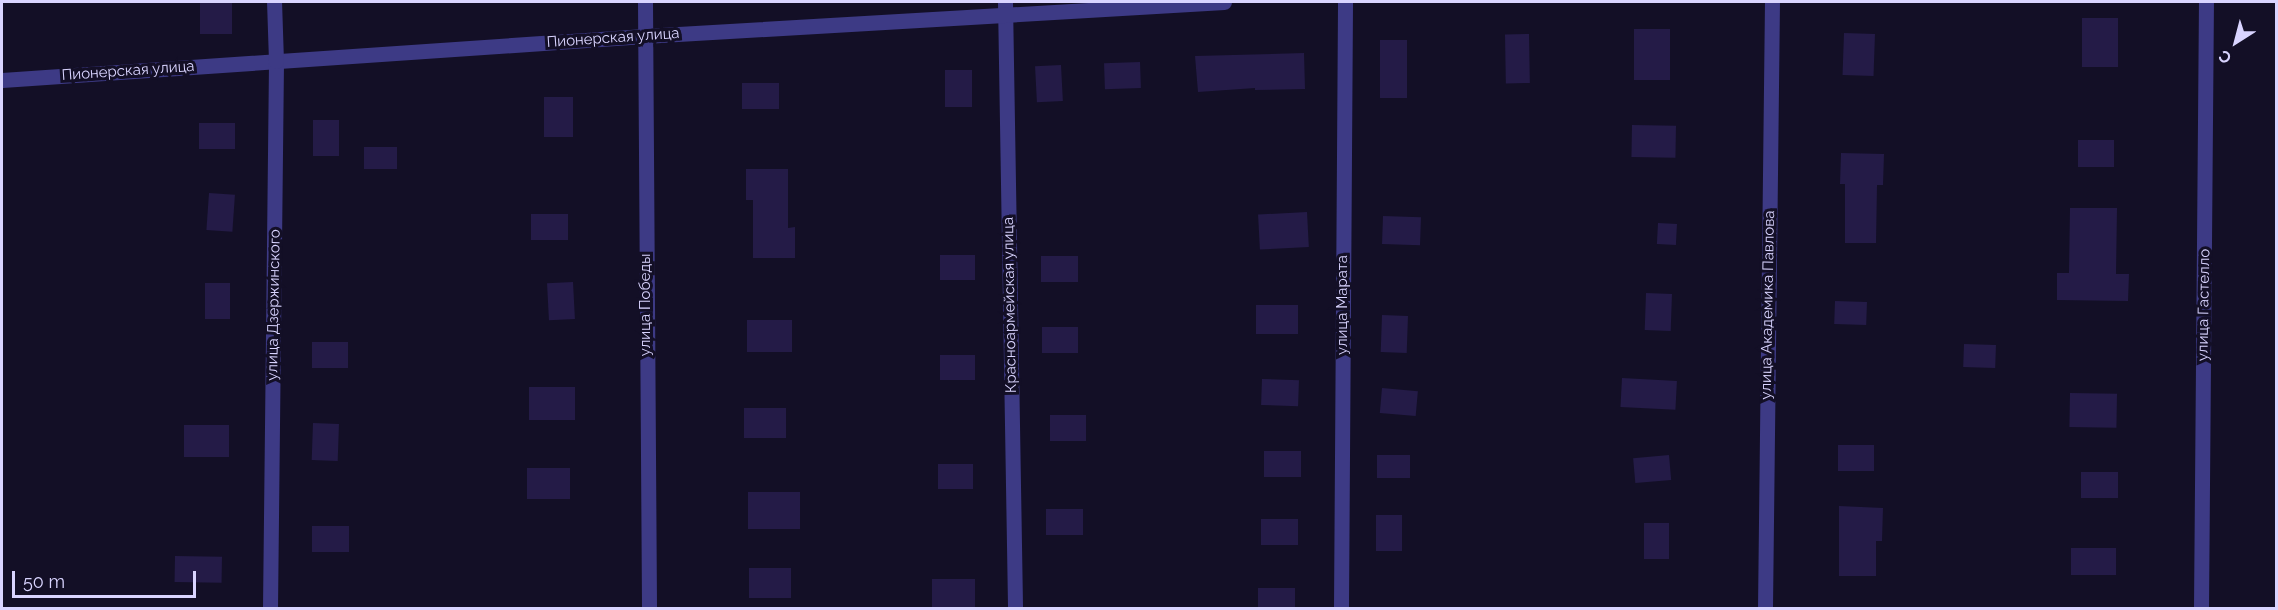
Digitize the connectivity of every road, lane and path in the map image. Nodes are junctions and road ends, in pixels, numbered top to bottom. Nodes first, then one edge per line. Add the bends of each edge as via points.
1 (274, 2) edge
2 (645, 2) edge
3 (1224, 2) edge
4 (1345, 2) edge
5 (1772, 2) edge
6 (2206, 2) edge
7 (1005, 8) edge
8 (644, 36) junction
9 (276, 61) junction
10 (2, 80) edge
11 (270, 609) edge
12 (649, 609) edge
13 (1015, 609) edge
14 (1341, 609) edge
15 (1765, 609) edge
16 (2201, 609) edge

1 - 9 street, улица Дзержинского
2 - 8 street, улица Победы
3 - 7 street, Пионерская улица
4 - 14 street, улица Марата
5 - 15 street, улица Академика Павлова
6 - 16 street, улица Гастелло
7 - 8 street, Пионерская улица
7 - 13 street, Красноармейская улица
8 - 9 street, Пионерская улица
8 - 12 street, улица Победы
9 - 10 street, Пионерская улица
9 - 11 street, улица Дзержинского

